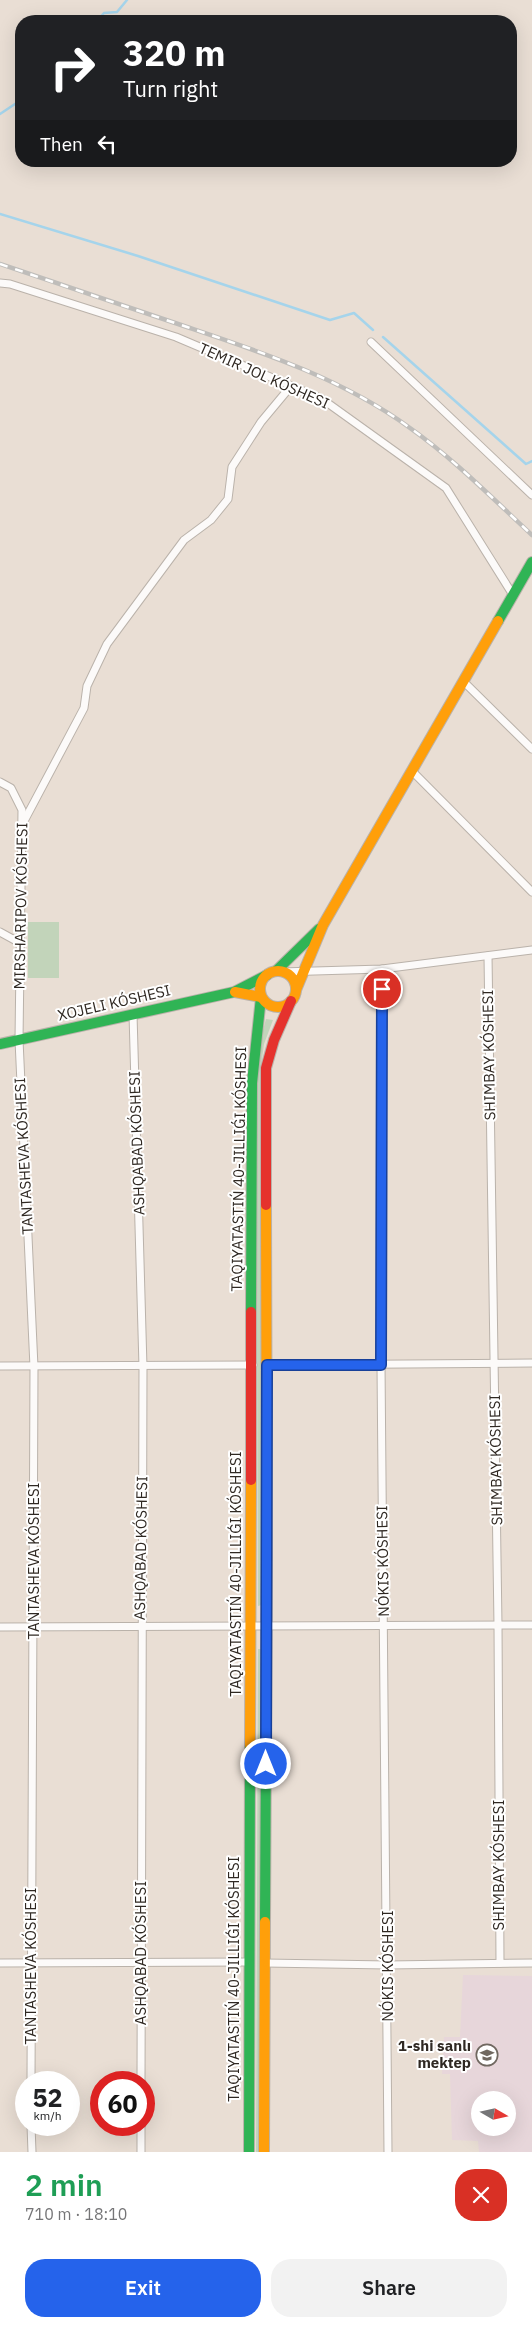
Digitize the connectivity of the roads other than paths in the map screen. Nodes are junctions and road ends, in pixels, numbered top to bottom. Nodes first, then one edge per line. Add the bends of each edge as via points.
1 (0, 283) edge
2 (372, 342) dead end
3 (291, 386) junction
4 (532, 495) edge
5 (532, 562) edge
6 (513, 595) junction
7 (463, 681) junction
8 (532, 749) edge
9 (412, 771) junction
10 (0, 782) edge
11 (22, 826) junction
12 (532, 892) edge
13 (323, 925) junction
14 (0, 932) edge
15 (20, 944) junction
16 (532, 950) edge
17 (488, 956) junction
18 (382, 969) junction
19 (303, 972) junction
20 (275, 973) junction
21 (296, 990) junction
22 (234, 992) junction
23 (261, 996) junction
24 (291, 1001) junction
25 (133, 1014) junction
26 (19, 1040) junction
27 (0, 1044) edge
28 (494, 1364) junction
29 (532, 1364) edge
30 (252, 1365) junction
31 (267, 1365) junction
32 (381, 1365) junction
33 (0, 1366) edge
34 (34, 1367) junction
35 (143, 1367) junction
36 (383, 1624) junction
37 (498, 1624) junction
38 (141, 1625) junction
39 (250, 1625) junction
40 (267, 1625) junction
41 (532, 1625) edge
42 (34, 1626) junction
43 (0, 1627) edge
44 (140, 1962) junction
45 (248, 1962) junction
46 (0, 1963) edge
47 (31, 1963) junction
48 (265, 1963) junction
49 (500, 1963) junction
50 (532, 1963) edge
51 (388, 1965) junction
52 (31, 2071) edge
53 (141, 2071) edge
54 (31, 2136) edge
55 (141, 2136) edge
56 (32, 2152) edge
57 (141, 2152) edge
58 (249, 2152) edge
59 (264, 2152) edge
60 (388, 2152) edge

1 - 3 street, TEMIR JOL KÓSHESI via 176,337
2 - 4 street
3 - 6 street, TEMIR JOL KÓSHESI via 322,400 446,488
3 - 11 street via 261,422 232,467 228,498 211,520 184,540 107,644 87,686 84,708
5 - 6 main road
6 - 7 main road
7 - 8 street
7 - 9 main road
9 - 12 street
9 - 13 main road
10 - 11 street, MIRSHARIPOV KÓSHESI via 11,788 22,810
11 - 15 street, MIRSHARIPOV KÓSHESI
13 - 19 main road
13 - 20 main road
14 - 15 street
15 - 26 street, MIRSHARIPOV KÓSHESI
16 - 17 street
17 - 18 street
17 - 28 street
18 - 19 street
18 - 32 street, NÓKIS KÓSHESI
19 - 20 street
19 - 21 main road
20 - 21 main road via 293,980
20 - 22 main road
20 - 23 main road via 260,985
21 - 24 main road
22 - 23 main road
22 - 25 main road, XOJELI KÓSHESI
23 - 24 main road via 275,1007
23 - 30 main road via 252,1083
24 - 31 main road via 266,1068
25 - 26 main road, XOJELI KÓSHESI
25 - 35 street, ASHQABAD KÓSHESI
26 - 27 main road, XOJELI KÓSHESI
26 - 34 street, TANTASHEVA KÓSHESI
28 - 29 street
28 - 32 street
28 - 37 street
30 - 35 street
30 - 39 main road
31 - 32 street
31 - 40 main road
32 - 36 street, NÓKIS KÓSHESI
33 - 34 street
34 - 35 street
34 - 42 street, TANTASHEVA KÓSHESI
35 - 38 street, ASHQABAD KÓSHESI
36 - 37 street
36 - 40 street
36 - 51 street, NÓKIS KÓSHESI
37 - 41 street
37 - 49 street
38 - 39 street
38 - 42 street
38 - 44 street, ASHQABAD KÓSHESI
39 - 40 street
39 - 45 main road
40 - 48 main road
42 - 43 street
42 - 47 street, TANTASHEVA KÓSHESI
44 - 45 street
44 - 47 street
44 - 53 street, ASHQABAD KÓSHESI
45 - 58 main road
46 - 47 street
47 - 52 street, TANTASHEVA KÓSHESI
48 - 51 street
48 - 59 main road
49 - 50 street
49 - 51 street
51 - 60 street, NÓKIS KÓSHESI
54 - 56 street
55 - 57 street

